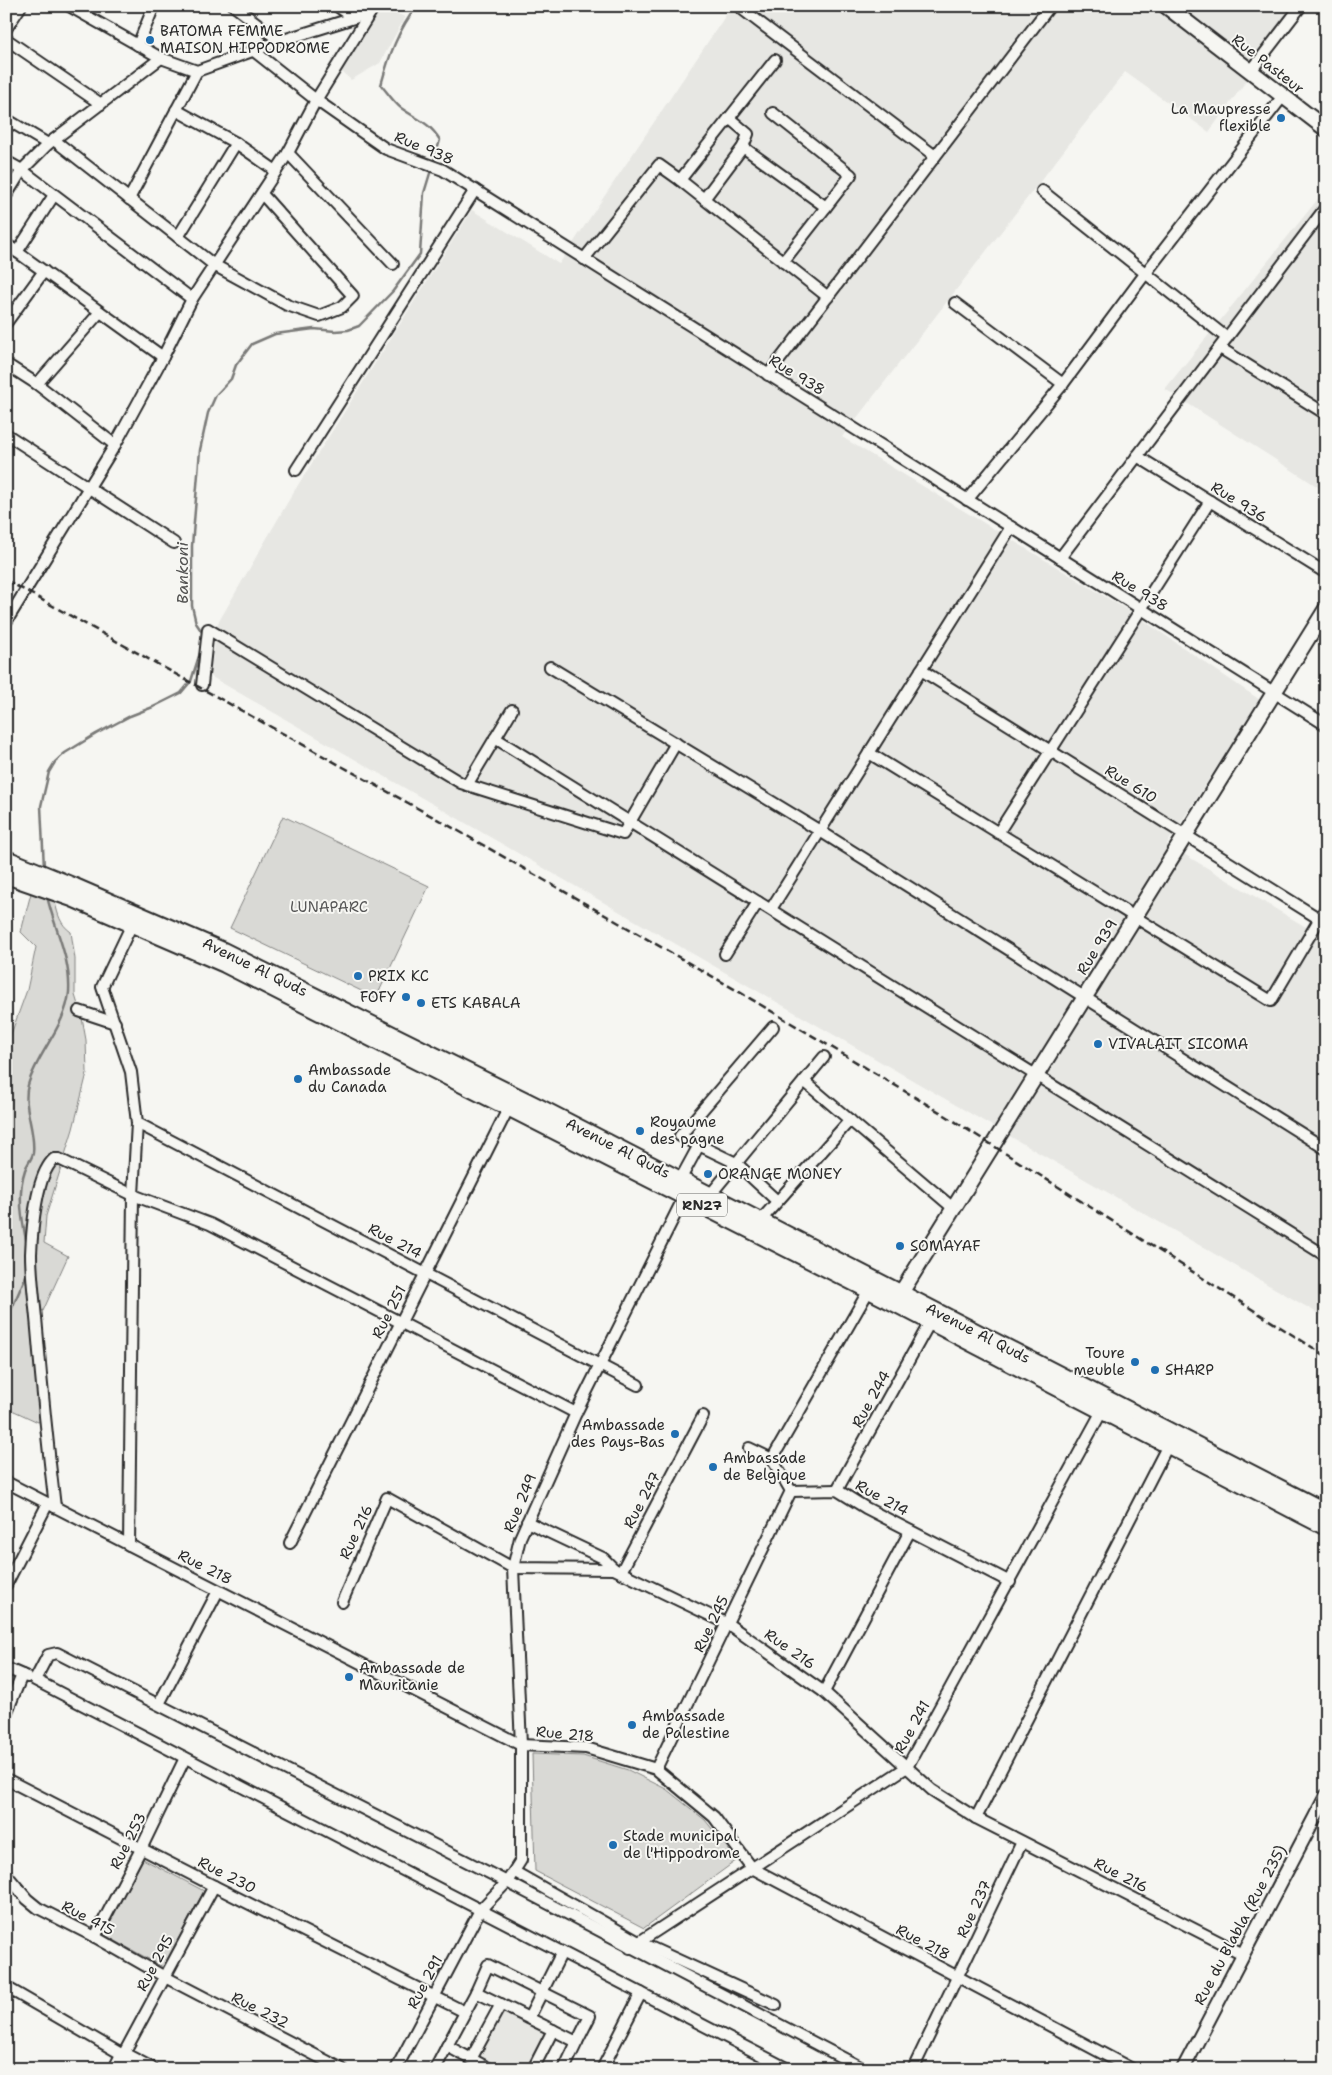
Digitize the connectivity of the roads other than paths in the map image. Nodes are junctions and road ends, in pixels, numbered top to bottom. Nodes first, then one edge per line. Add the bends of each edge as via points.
1 (21, 6) edge
2 (69, 6) edge
3 (154, 6) edge
4 (234, 6) edge
5 (338, 6) edge
6 (738, 6) edge
7 (1050, 6) edge
8 (1166, 6) edge
9 (1301, 6) edge
10 (85, 10) edge
11 (372, 10) edge
12 (354, 18) junction
13 (6, 30) edge
14 (6, 39) edge
15 (280, 41) junction
16 (138, 45) junction
17 (254, 51) junction
18 (161, 58) junction
19 (775, 60) dead end
20 (197, 71) junction
21 (1251, 71) junction
22 (1283, 96) junction
23 (316, 100) junction
24 (101, 104) junction
25 (176, 110) junction
26 (772, 113) dead end
27 (729, 118) junction
28 (6, 119) edge
29 (1326, 129) edge
30 (51, 142) junction
31 (236, 143) junction
32 (744, 147) junction
33 (288, 153) junction
34 (936, 156) junction
35 (6, 161) edge
36 (22, 170) junction
37 (276, 172) junction
38 (680, 180) junction
39 (475, 190) junction
40 (1042, 191) dead end
41 (262, 194) junction
42 (54, 195) junction
43 (6, 196) edge
44 (129, 199) junction
45 (704, 199) junction
46 (826, 207) junction
47 (1326, 207) edge
48 (178, 237) junction
49 (6, 244) edge
50 (17, 252) junction
51 (584, 259) junction
52 (783, 262) junction
53 (392, 264) dead end
54 (214, 265) junction
55 (44, 271) junction
56 (1145, 274) junction
57 (828, 297) junction
58 (192, 299) junction
59 (955, 303) dead end
60 (100, 312) junction
61 (6, 323) edge
62 (1227, 338) junction
63 (1220, 348) junction
64 (163, 357) junction
65 (6, 364) edge
66 (768, 375) junction
67 (38, 384) junction
68 (1063, 384) junction
69 (1326, 414) edge
70 (6, 434) edge
71 (115, 445) junction
72 (1137, 456) junction
73 (296, 470) dead end
74 (91, 488) junction
75 (967, 500) junction
76 (1210, 501) junction
77 (1011, 527) junction
78 (174, 543) dead end
79 (1060, 558) junction
80 (1326, 572) edge
81 (1141, 609) junction
82 (1326, 609) edge
83 (6, 622) edge
84 (550, 668) dead end
85 (921, 670) junction
86 (202, 685) dead end
87 (1274, 693) junction
88 (512, 710) dead end
89 (1326, 726) edge
90 (495, 738) junction
91 (676, 742) junction
92 (1050, 751) junction
93 (869, 753) junction
94 (467, 785) junction
95 (630, 822) junction
96 (820, 831) junction
97 (998, 833) junction
98 (1185, 835) junction
99 (14, 862) edge
100 (6, 875) edge
101 (73, 892) junction
102 (758, 902) junction
103 (1326, 908) edge
104 (771, 909) junction
105 (1134, 917) junction
106 (1322, 921) edge
107 (132, 924) junction
108 (726, 954) dead end
109 (1084, 998) junction
110 (79, 1011) dead end
111 (115, 1023) junction
112 (773, 1026) dead end
113 (824, 1057) dead end
114 (1036, 1075) junction
115 (804, 1081) junction
116 (512, 1102) junction
117 (850, 1120) junction
118 (137, 1122) junction
119 (699, 1145) junction
120 (1326, 1149) edge
121 (736, 1163) junction
122 (685, 1187) junction
123 (133, 1195) junction
124 (710, 1195) junction
125 (777, 1202) junction
126 (953, 1208) junction
127 (760, 1221) junction
128 (1326, 1256) edge
129 (426, 1274) junction
130 (869, 1290) junction
131 (898, 1298) junction
132 (401, 1322) junction
133 (930, 1322) junction
134 (600, 1365) junction
135 (638, 1385) dead end
136 (1102, 1411) junction
137 (576, 1413) junction
138 (703, 1416) dead end
139 (1168, 1445) junction
140 (750, 1448) dead end
141 (772, 1459) junction
142 (6, 1482) edge
143 (837, 1490) junction
144 (791, 1491) junction
145 (51, 1505) junction
146 (1326, 1512) edge
147 (527, 1522) junction
148 (1326, 1527) edge
149 (910, 1531) junction
150 (290, 1543) dead end
151 (129, 1545) junction
152 (513, 1568) junction
153 (618, 1570) junction
154 (1010, 1582) junction
155 (6, 1585) edge
156 (218, 1591) junction
157 (342, 1602) dead end
158 (728, 1624) junction
159 (6, 1658) edge
160 (7, 1668) edge
161 (22, 1675) junction
162 (34, 1680) junction
163 (824, 1692) junction
164 (160, 1704) junction
165 (6, 1714) edge
166 (521, 1745) junction
167 (185, 1758) junction
168 (908, 1768) junction
169 (656, 1769) junction
170 (6, 1779) edge
171 (1326, 1796) edge
172 (976, 1818) junction
173 (1022, 1842) junction
174 (141, 1849) junction
175 (752, 1868) junction
176 (515, 1872) junction
177 (6, 1874) edge
178 (507, 1882) junction
179 (214, 1886) junction
180 (480, 1910) junction
181 (95, 1938) junction
182 (634, 1945) junction
183 (562, 1952) junction
184 (1243, 1954) junction
185 (165, 1977) junction
186 (958, 1978) junction
187 (7, 1990) edge
188 (476, 1992) junction
189 (542, 1992) junction
190 (641, 1992) junction
191 (435, 1996) junction
192 (501, 2004) junction
193 (776, 2005) dead end
194 (466, 2012) junction
195 (529, 2018) junction
196 (553, 2030) junction
197 (577, 2042) junction
198 (447, 2046) junction
199 (471, 2059) junction
200 (119, 2065) edge
201 (150, 2069) edge
202 (342, 2069) edge
203 (396, 2069) edge
204 (435, 2069) edge
205 (490, 2069) edge
206 (533, 2069) edge
207 (564, 2069) edge
208 (602, 2069) edge
209 (788, 2069) edge
210 (864, 2069) edge
211 (913, 2069) edge
212 (1132, 2069) edge
213 (1184, 2069) edge

1 - 13 street
2 - 10 street
3 - 16 street
4 - 15 street
5 - 12 street
6 - 34 street
7 - 34 street
8 - 21 main road, Rue Pasteur
9 - 21 street
10 - 16 street
11 - 12 street
11 - 23 street
12 - 15 street
14 - 24 street
15 - 17 street
16 - 18 street
17 - 20 street
17 - 23 street, Rue 938
18 - 20 street
18 - 24 street
19 - 27 street
20 - 25 street
21 - 22 main road, Rue Pasteur
22 - 29 main road, Rue Pasteur
22 - 56 street
23 - 33 street
23 - 39 street, Rue 938 via 386,148 444,170
24 - 30 street
25 - 31 street
25 - 44 street
26 - 46 street via 851,175
27 - 32 street via 748,134
27 - 38 street
28 - 30 street
30 - 36 street
30 - 44 street
31 - 37 street
31 - 48 street
32 - 45 street
32 - 46 street
33 - 37 street
33 - 53 street
34 - 57 street
35 - 36 street
36 - 42 street
36 - 43 street
37 - 41 street
38 - 45 street
38 - 51 street via 659,165
39 - 51 street, Rue 938
39 - 73 street
40 - 56 street
41 - 54 street
41 - 54 street via 353,296 342,307 319,316 287,306
42 - 50 street
42 - 58 street
44 - 48 street
45 - 52 street
46 - 52 street
47 - 62 street
48 - 54 street
49 - 50 street
50 - 55 street
51 - 66 street, Rue 938
52 - 57 street
54 - 58 street
55 - 60 street
55 - 61 street
56 - 62 street
56 - 68 street
57 - 66 street
58 - 64 street
59 - 68 street
60 - 64 street
60 - 67 street
62 - 63 street
63 - 69 street
63 - 72 street
64 - 71 street
65 - 67 street
66 - 75 street, Rue 938
67 - 71 street
68 - 75 street
70 - 74 street
71 - 74 street
72 - 76 street, Rue 936
72 - 79 street
74 - 78 street
74 - 83 street
75 - 77 street, Rue 938
76 - 80 street, Rue 936
76 - 81 street
77 - 79 street, Rue 938
77 - 85 street
79 - 81 street, Rue 938
81 - 87 street, Rue 938
81 - 92 street
82 - 87 main road, Rue 939
84 - 91 street
85 - 92 street, Rue 610
85 - 93 street
86 - 94 street via 208,629
87 - 89 street, Rue 938
87 - 98 main road, Rue 939
88 - 90 street
90 - 94 street
90 - 95 street
91 - 95 street
91 - 96 street
92 - 97 street
92 - 98 street, Rue 610
93 - 96 street
93 - 97 street
94 - 95 street via 623,834
95 - 102 street
96 - 104 street
96 - 109 street
97 - 105 street
98 - 105 main road, Rue 939
98 - 106 street, Rue 610
99 - 101 main road, Avenue Al Quds / RN27
100 - 101 main road, Avenue Al Quds / RN27 via 23,882
101 - 107 main road, Avenue Al Quds / RN27
101 - 116 main road, Avenue Al Quds / RN27 via 223,951
102 - 104 street
102 - 108 street
103 - 106 street
104 - 114 street
105 - 106 street via 1271,1002
105 - 109 main road, Rue 939
107 - 111 street via 102,987
107 - 116 main road, Avenue Al Quds / RN27 via 225,964
109 - 114 main road, Rue 939
109 - 120 street
110 - 111 street
111 - 118 street via 131,1072
112 - 119 street via 680,1136
113 - 115 street
114 - 126 main road, Rue 939
114 - 128 street
115 - 117 street
115 - 121 street
116 - 122 main road, Avenue Al Quds / RN27
116 - 129 street, Rue 251
117 - 125 street
117 - 126 street
118 - 123 street
118 - 129 street, Rue 214
119 - 121 street
119 - 122 street, Rue 249
121 - 124 street
121 - 125 street
122 - 124 main road, Avenue Al Quds / RN27
122 - 130 main road, Avenue Al Quds / RN27
122 - 134 street, Rue 249
123 - 132 street via 210,1224
123 - 145 street via 59,1159 50,1163 42,1180 31,1255
123 - 151 street
124 - 127 main road, Avenue Al Quds / RN27
125 - 127 street
126 - 131 main road, Rue 939
127 - 131 main road, Avenue Al Quds / RN27
129 - 132 street, Rue 251
129 - 134 street, Rue 214
130 - 131 main road, Avenue Al Quds / RN27
130 - 141 street
131 - 133 main road, Avenue Al Quds / RN27
131 - 146 main road, Avenue Al Quds / RN27
132 - 137 street
132 - 150 street, Rue 251
133 - 136 main road, Avenue Al Quds / RN27
133 - 143 street, Rue 244
134 - 135 street, Rue 214
134 - 137 street, Rue 249
136 - 139 main road, Avenue Al Quds / RN27
136 - 154 street, Rue 241
137 - 147 street, Rue 249
138 - 153 street, Rue 247
139 - 148 main road, Avenue Al Quds / RN27
139 - 172 street
140 - 141 street
141 - 144 street
142 - 145 street, Rue 218
143 - 144 street, Rue 214
143 - 149 street, Rue 214
144 - 158 street, Rue 245
145 - 151 street, Rue 218
145 - 155 street
147 - 152 street, Rue 249
147 - 153 street via 603,1558
149 - 154 street, Rue 214
149 - 163 street
151 - 156 street, Rue 218
152 - 153 street, Rue 216
152 - 157 street, Rue 216 via 388,1498
152 - 166 street, Rue 249
153 - 158 street, Rue 216
154 - 168 street, Rue 241
156 - 164 street
156 - 166 street, Rue 218
158 - 163 street, Rue 216
158 - 169 street, Rue 245
159 - 160 street
160 - 161 street
161 - 162 street
161 - 165 street
162 - 164 street via 48,1655 57,1653
162 - 167 street
163 - 168 street, Rue 216
164 - 178 street
166 - 169 street, Rue 218 via 586,1748
166 - 176 street, Rue 249 via 522,1860
167 - 174 street, Rue 253
167 - 180 street
168 - 172 street, Rue 216 via 932,1790
168 - 175 street, Rue 241
169 - 175 street, Rue 218 via 714,1817
170 - 174 street, Rue 230
171 - 184 street, Rue du Blabla (Rue 235)
172 - 173 street, Rue 216
173 - 184 street, Rue 216
173 - 186 street, Rue 237
174 - 179 street, Rue 230
174 - 181 street, Rue 253
175 - 182 street, Rue 241
175 - 186 street, Rue 218
176 - 178 street, Rue 249
176 - 182 street
177 - 181 street, Rue 415 via 38,1908
178 - 180 street, Rue 249
178 - 182 street
179 - 185 street, Rue 295
179 - 191 street, Rue 230
180 - 183 street
180 - 191 street, Rue 291
181 - 185 street, Rue 415
182 - 193 street
182 - 210 street
183 - 189 street
183 - 190 street
184 - 213 street, Rue du Blabla (Rue 235)
185 - 200 street, Rue 295
185 - 202 street, Rue 232
186 - 211 street, Rue 237
186 - 212 street, Rue 218
187 - 200 street
188 - 189 street via 488,1965
188 - 192 street
188 - 194 street
189 - 195 street
189 - 197 street via 590,2016
190 - 208 street
190 - 209 street
191 - 194 street, Rue 230
191 - 203 street, Rue 291
192 - 195 street
192 - 199 street
194 - 198 street
195 - 196 street
196 - 197 street
196 - 206 street
197 - 207 street
198 - 199 street
198 - 204 street
199 - 205 street
200 - 201 main road

